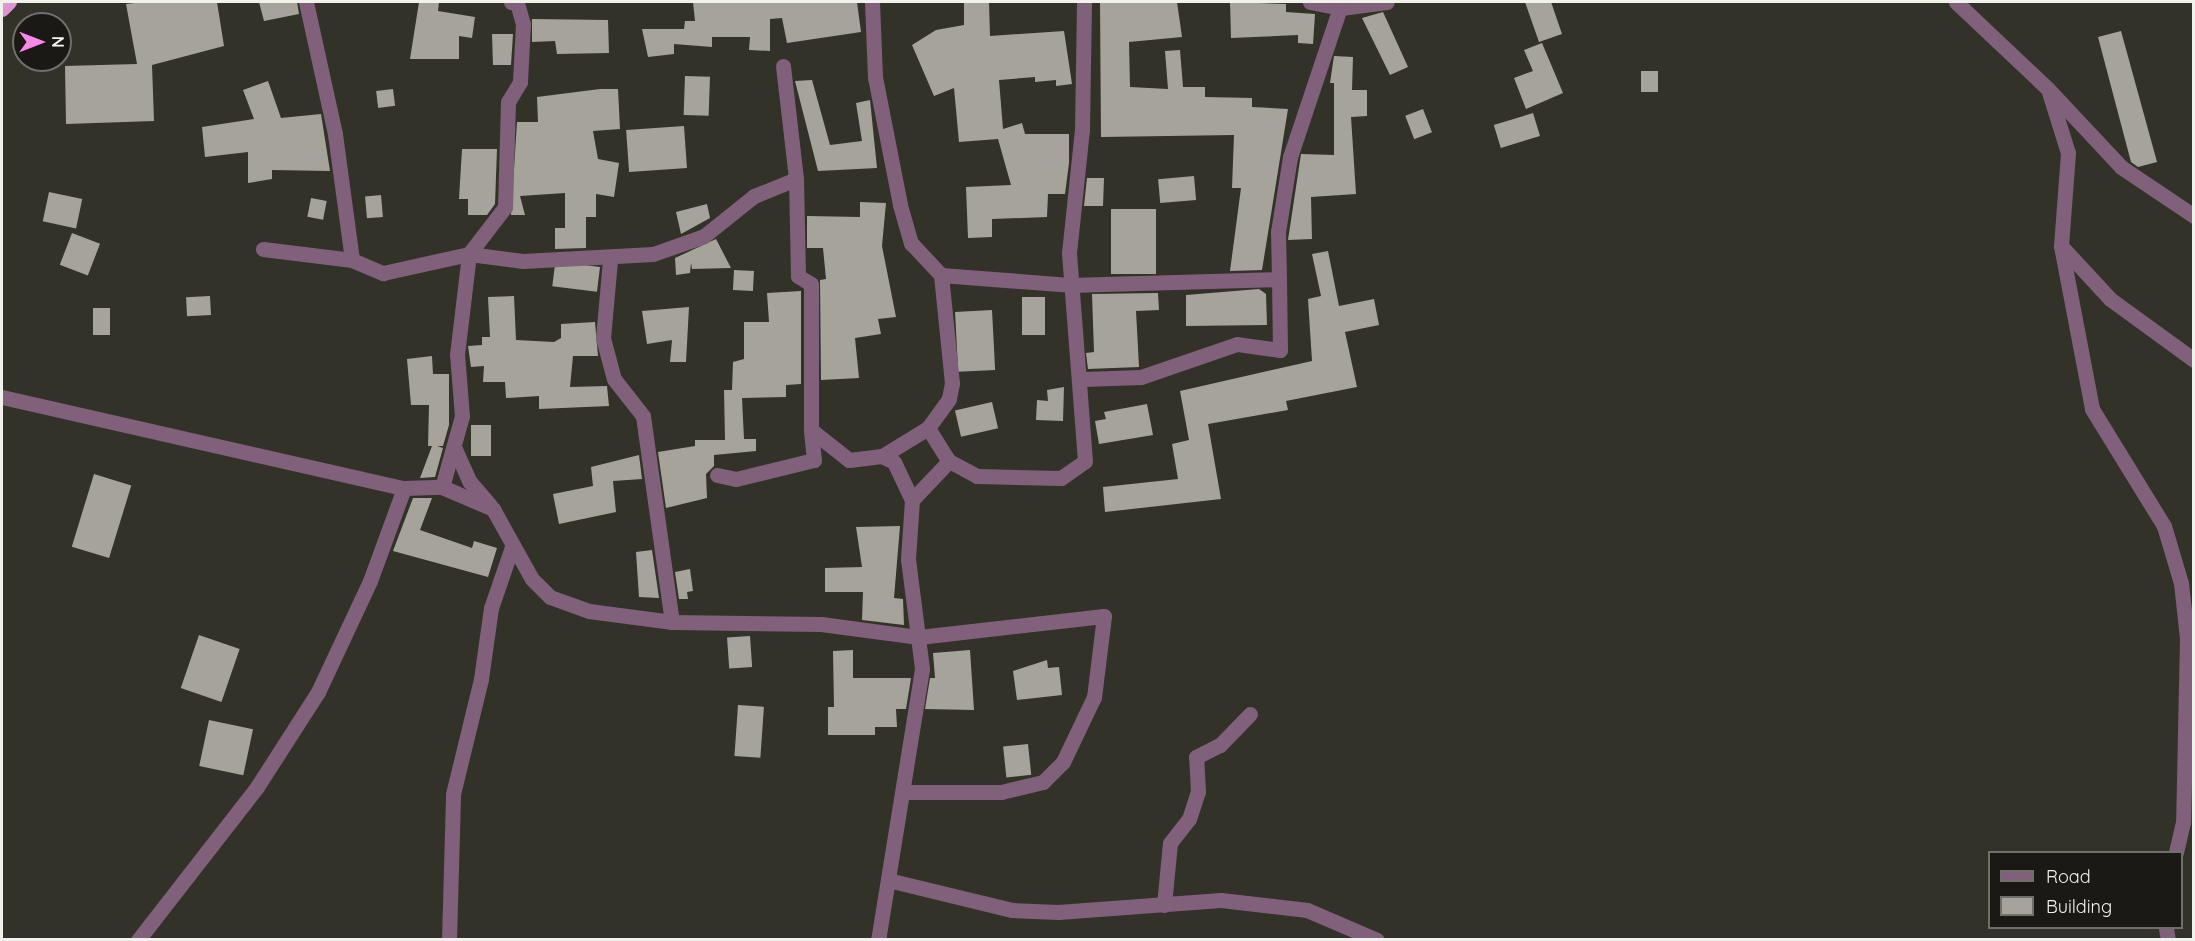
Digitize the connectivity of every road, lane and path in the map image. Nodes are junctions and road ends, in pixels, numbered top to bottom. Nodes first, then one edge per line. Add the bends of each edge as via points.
1 (9, 2) edge
2 (306, 2) edge
3 (511, 2) edge
4 (872, 2) edge
5 (1084, 2) edge
6 (1310, 2) edge
7 (1386, 2) edge
8 (1956, 2) edge
9 (1341, 5) edge
10 (2, 9) edge
11 (783, 66) dead end
12 (2048, 89) junction
13 (796, 179) junction
14 (2193, 216) edge
15 (2061, 246) junction
16 (262, 249) dead end
17 (468, 254) junction
18 (352, 260) junction
19 (610, 260) junction
20 (941, 276) junction
21 (1279, 279) junction
22 (1070, 285) junction
23 (2193, 360) edge
24 (1083, 379) junction
25 (2, 397) edge
26 (928, 428) junction
27 (811, 430) junction
28 (455, 449) junction
29 (882, 456) junction
30 (949, 462) junction
31 (717, 475) dead end
32 (442, 487) junction
33 (404, 488) junction
34 (912, 500) junction
35 (493, 509) junction
36 (512, 547) junction
37 (672, 622) junction
38 (919, 637) junction
39 (1250, 714) dead end
40 (905, 792) junction
41 (2176, 851) edge
42 (888, 880) junction
43 (1164, 905) junction
44 (138, 939) edge
45 (449, 939) edge
46 (878, 939) edge
47 (1377, 939) edge

1 - 10 highway
2 - 18 street via 335,134
3 - 17 street via 517,3 523,24 520,82 508,102 505,207
4 - 20 street via 875,77 900,205 911,243
5 - 22 street via 1082,130
6 - 9 street
7 - 9 street
8 - 12 street
9 - 21 street via 1290,157 1278,232
11 - 13 street
12 - 14 street via 2121,167
12 - 15 street via 2068,153
13 - 19 street via 754,196 704,236 652,254
13 - 27 street via 798,276 811,284
15 - 23 street via 2110,299
15 - 41 street via 2092,409 2164,526 2181,583 2187,638 2183,822
16 - 18 street
17 - 18 street via 383,273
17 - 19 street via 523,261
17 - 28 street via 457,354 463,395
19 - 37 street via 603,338 614,379 643,416
20 - 22 street
20 - 26 street via 952,383 949,399
21 - 22 street
21 - 24 street via 1280,350 1237,344 1141,377
22 - 24 street
24 - 30 street via 1085,461 1061,478 977,476
25 - 33 street
26 - 29 street
26 - 30 street
27 - 29 street via 849,460
27 - 31 street via 814,460 736,479
28 - 32 street
28 - 35 street via 470,482
29 - 34 street via 904,474
30 - 34 street
32 - 33 street
32 - 35 street
33 - 44 street via 370,580 318,692 257,787
34 - 38 street via 908,559
35 - 36 street
36 - 37 street via 550,597 589,611
36 - 45 street via 491,608 482,679 453,794
37 - 38 street via 821,624
38 - 40 street via 922,669
38 - 40 street via 1104,616 1094,697 1063,762 1043,782 1001,792
39 - 43 street via 1220,745 1196,758 1198,792 1189,819 1170,843
40 - 42 street
42 - 43 street via 1012,910
42 - 46 street
43 - 47 street via 1221,900 1306,910

